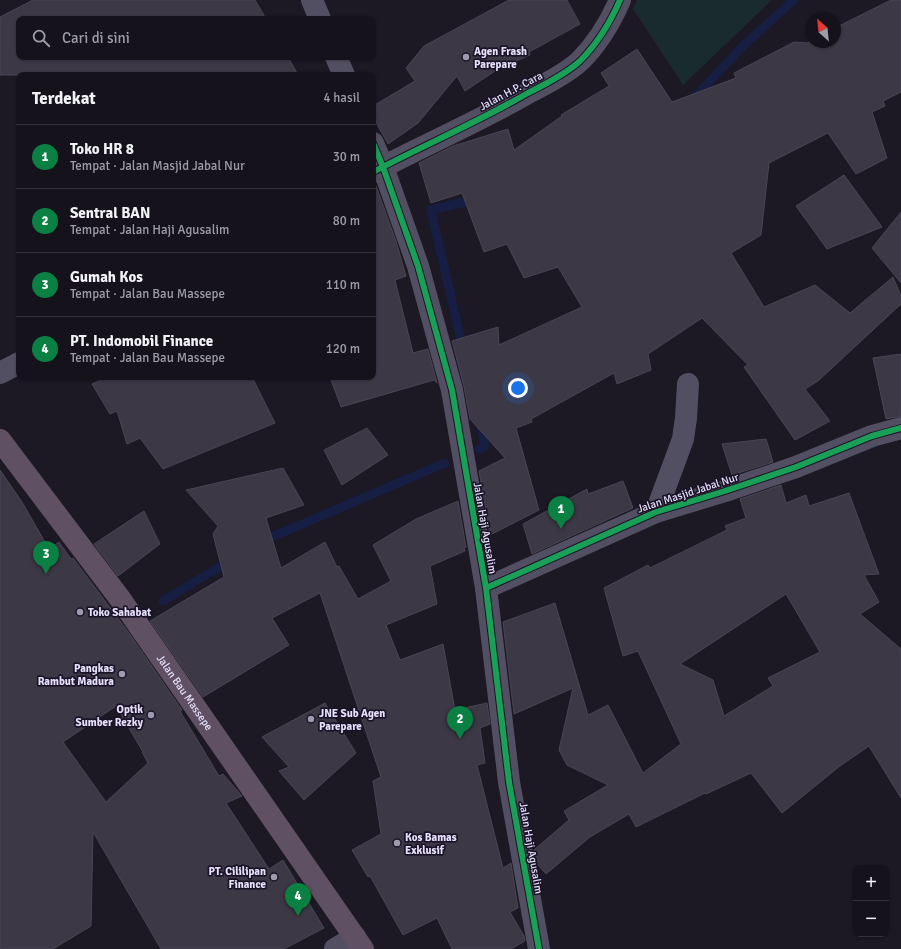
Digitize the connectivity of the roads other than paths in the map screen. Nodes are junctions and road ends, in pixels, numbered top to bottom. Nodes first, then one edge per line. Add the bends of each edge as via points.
1 (312, 0) edge
2 (620, 0) edge
3 (319, 16) edge
4 (337, 60) edge
5 (343, 72) edge
6 (376, 160) edge
7 (378, 170) edge
8 (16, 365) edge
9 (0, 373) edge
10 (688, 384) dead end
11 (901, 428) edge
12 (0, 440) edge
13 (656, 512) junction
14 (486, 588) junction
15 (359, 943) edge
16 (336, 949) edge
17 (539, 949) edge

1 - 3 street
2 - 7 street, Jalan H.P. Cara via 613,18 598,41 579,62 517,100
4 - 5 street
6 - 7 street, Jalan Haji Agusalim
7 - 14 street, Jalan Haji Agusalim via 418,266 452,390
8 - 9 street
10 - 13 street via 683,439
11 - 13 street, Jalan Masjid Jabal Nur via 872,436 796,467
12 - 15 highway, Jalan Bau Massepe via 121,600
13 - 14 street, Jalan Masjid Jabal Nur
14 - 17 street, Jalan Haji Agusalim via 509,782
15 - 16 street

